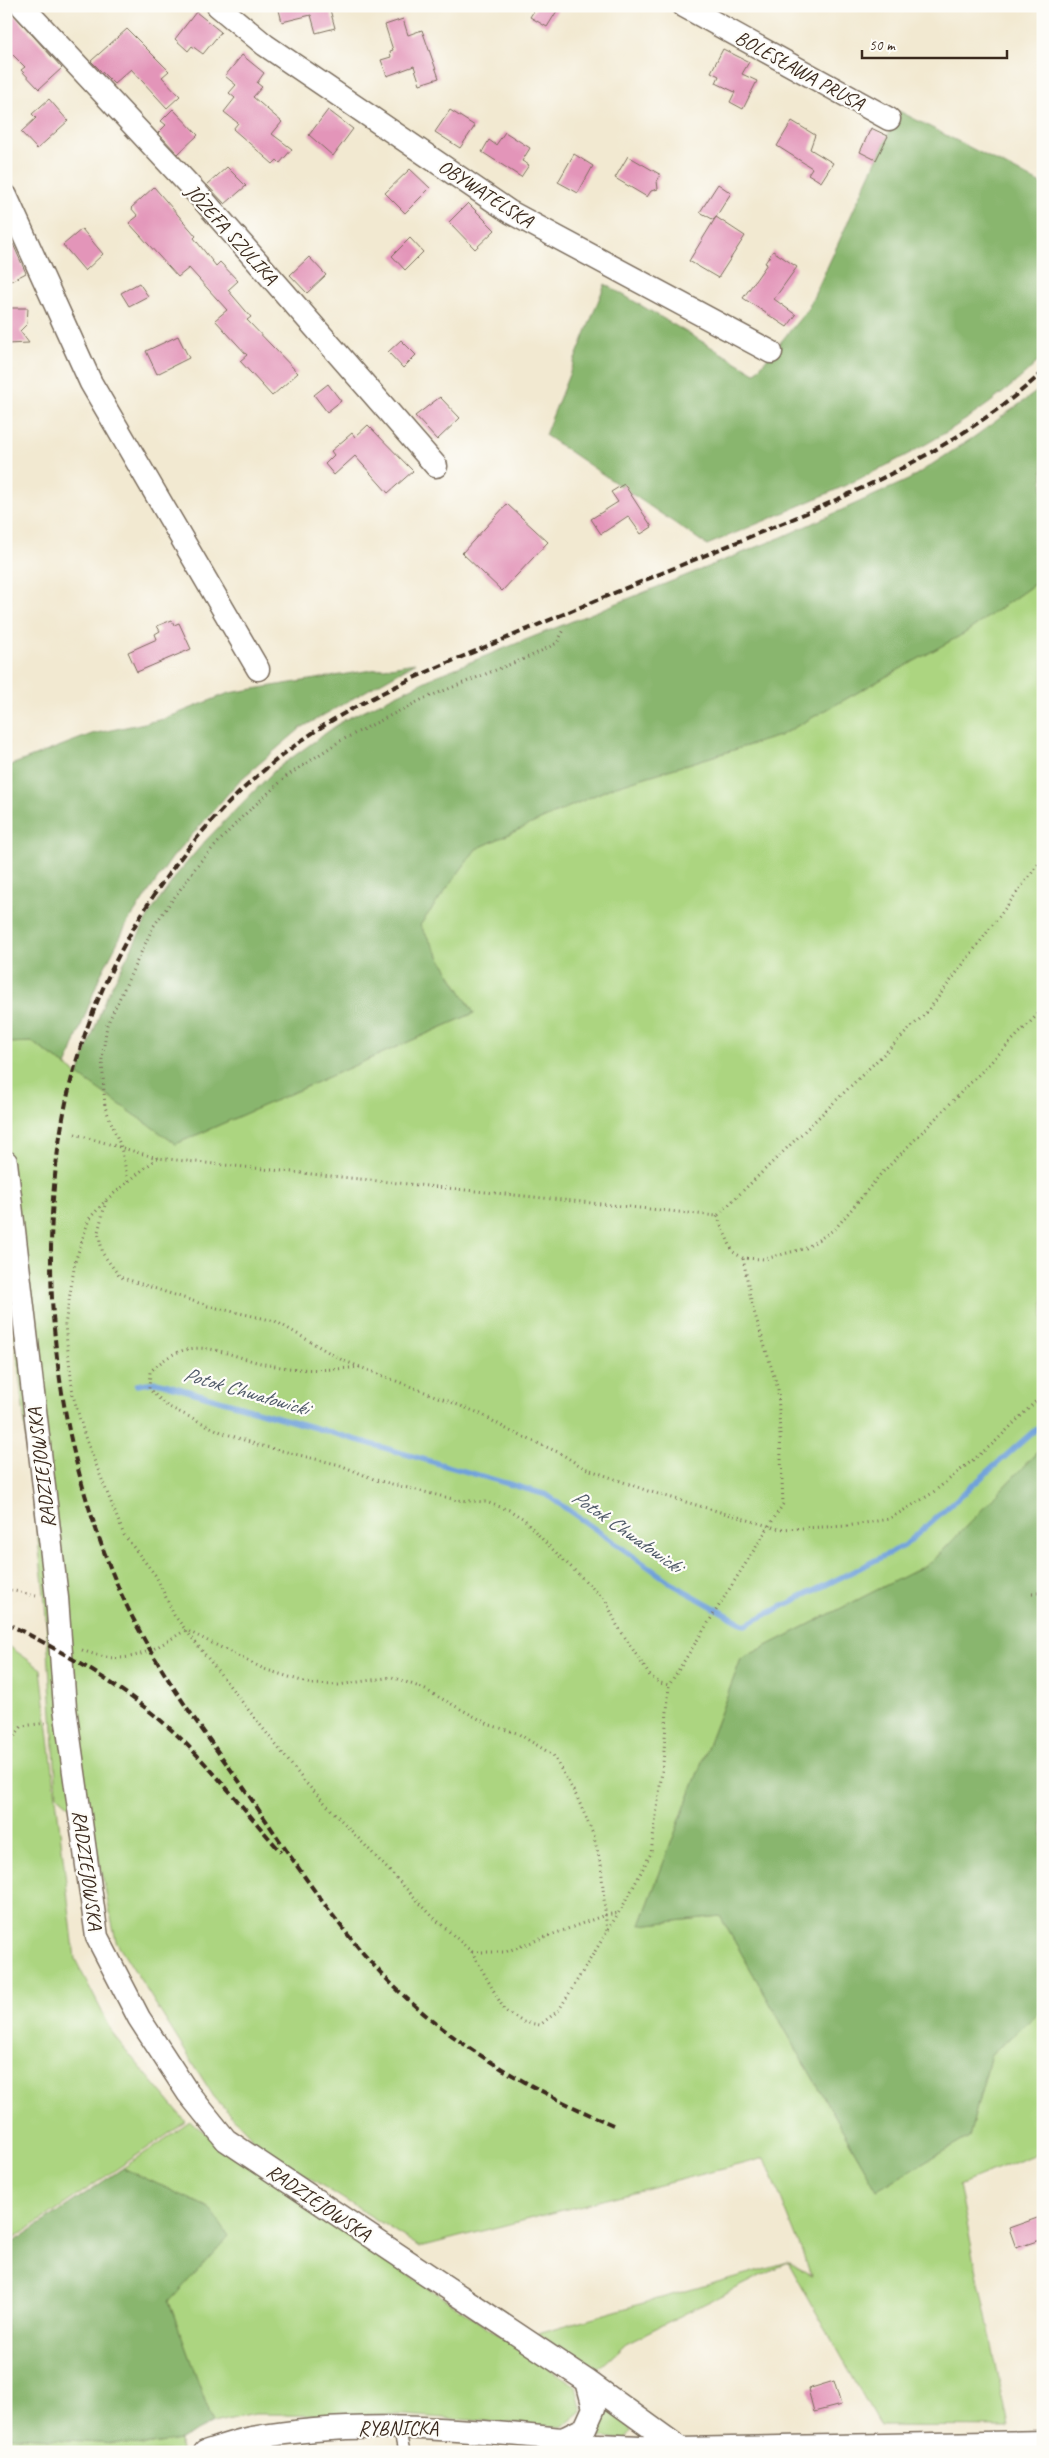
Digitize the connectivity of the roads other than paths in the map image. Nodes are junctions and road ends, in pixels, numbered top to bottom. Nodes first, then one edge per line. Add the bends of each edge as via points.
1 (22, 6) edge
2 (218, 6) edge
3 (684, 6) edge
4 (889, 119) dead end
5 (6, 196) edge
6 (771, 352) dead end
7 (436, 466) dead end
8 (258, 670) dead end
9 (6, 1162) edge
10 (587, 2382) junction
11 (399, 2427) junction
12 (1043, 2442) edge
13 (574, 2445) edge
14 (681, 2449) junction
15 (750, 2450) edge
16 (205, 2452) edge
17 (404, 2452) edge

1 - 7 street, JÓZEFA SZULIKA via 206,203
2 - 6 street, OBYWATELSKA via 265,45 510,212
3 - 4 street, BOLESŁAWA PRUSA
5 - 8 street via 91,383
9 - 10 street, RADZIEJOWSKA via 57,1598 67,1720 97,1937 139,2018 198,2106 226,2140
10 - 13 street via 594,2408
10 - 14 street, RADZIEJOWSKA
11 - 13 street, RYBNICKA via 438,2427
11 - 16 street, RYBNICKA via 326,2428 250,2438
11 - 17 lane
12 - 15 street, RYBNICKA
13 - 14 street, RYBNICKA
14 - 15 street, RYBNICKA

